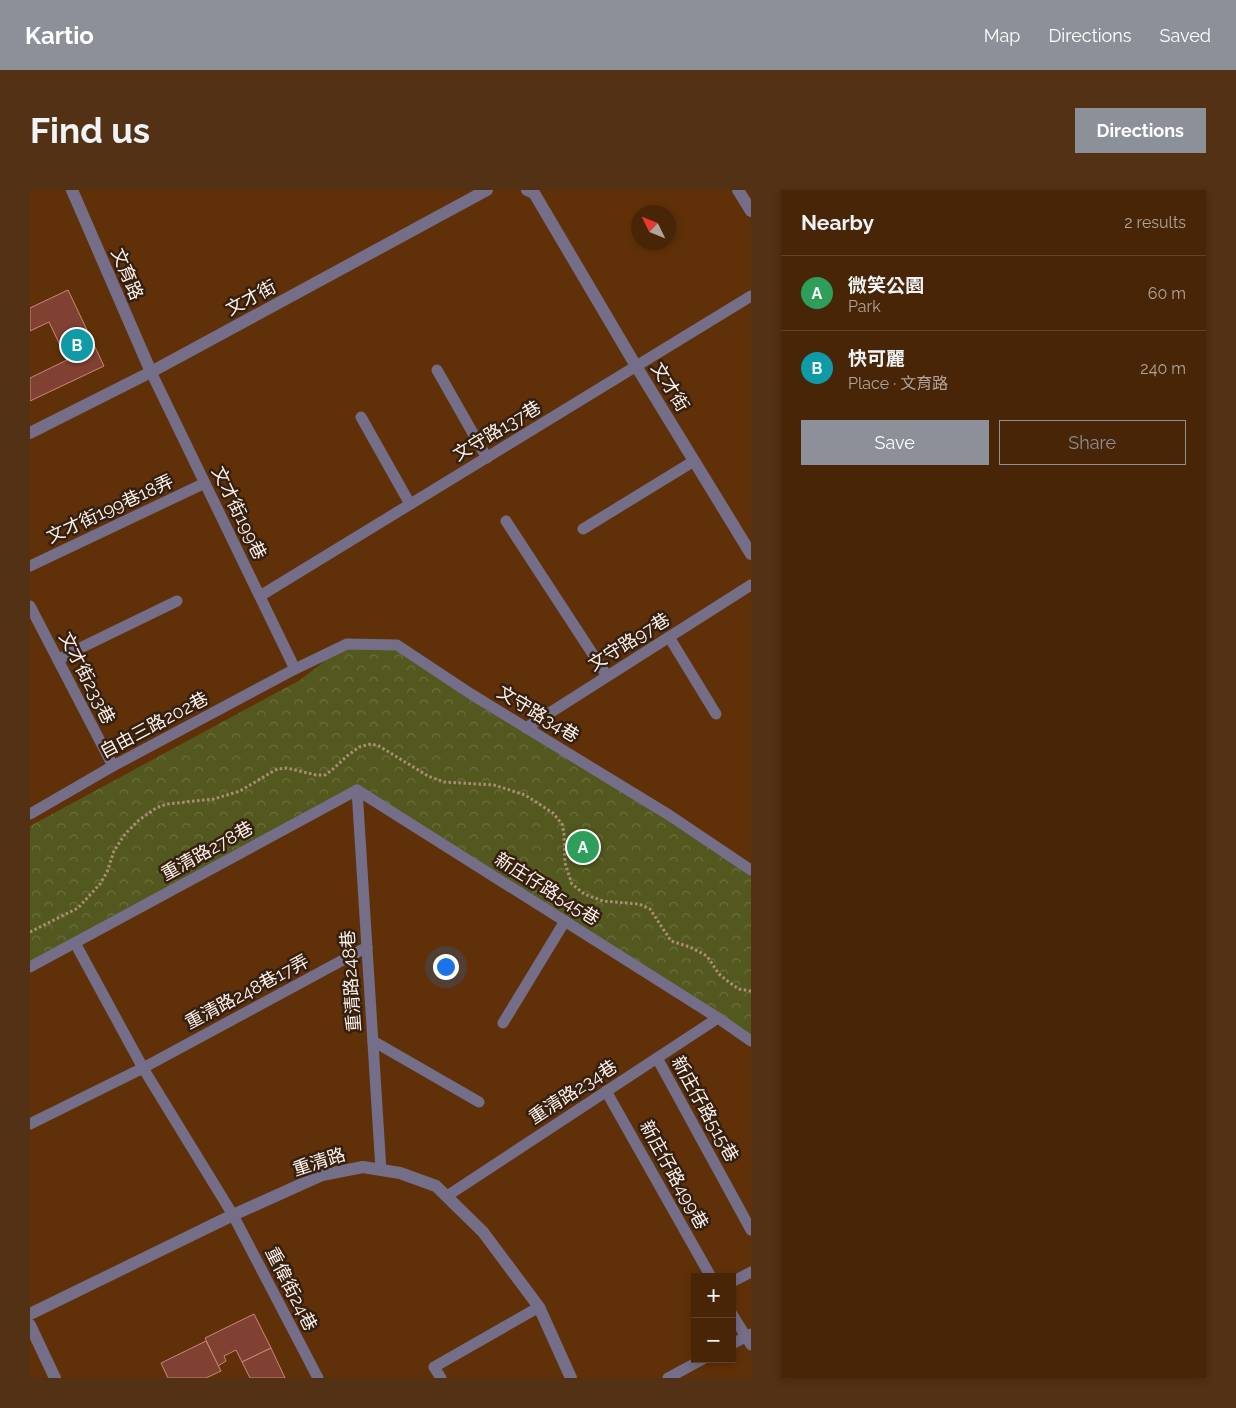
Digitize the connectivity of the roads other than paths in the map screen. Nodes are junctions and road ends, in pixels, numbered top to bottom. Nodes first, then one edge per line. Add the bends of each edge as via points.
1 (72, 190) edge
2 (487, 190) edge
3 (527, 190) edge
4 (738, 190) edge
5 (751, 211) edge
6 (751, 296) edge
7 (636, 366) junction
8 (437, 370) dead end
9 (150, 372) junction
10 (361, 418) dead end
11 (30, 433) edge
12 (487, 458) junction
13 (694, 461) junction
14 (205, 483) junction
15 (410, 504) junction
16 (506, 522) dead end
17 (582, 529) dead end
18 (751, 554) edge
19 (30, 566) edge
20 (751, 585) edge
21 (260, 596) junction
22 (177, 602) dead end
23 (30, 606) edge
24 (669, 638) junction
25 (58, 660) junction
26 (295, 669) junction
27 (607, 676) junction
28 (716, 714) dead end
29 (526, 728) junction
30 (112, 766) junction
31 (357, 790) junction
32 (30, 814) edge
33 (751, 870) edge
34 (566, 921) junction
35 (75, 944) junction
36 (367, 947) junction
37 (30, 967) edge
38 (718, 1018) junction
39 (503, 1023) dead end
40 (373, 1041) junction
41 (751, 1041) edge
42 (657, 1058) junction
43 (143, 1068) junction
44 (606, 1091) junction
45 (478, 1102) dead end
46 (30, 1124) edge
47 (381, 1170) junction
48 (447, 1196) junction
49 (234, 1215) junction
50 (751, 1230) edge
51 (751, 1272) edge
52 (709, 1273) edge
53 (736, 1280) edge
54 (539, 1307) junction
55 (30, 1314) edge
56 (735, 1318) edge
57 (30, 1325) edge
58 (749, 1339) edge
59 (736, 1343) edge
60 (696, 1363) edge
61 (55, 1378) edge
62 (318, 1378) edge
63 (441, 1378) edge
64 (572, 1378) edge
65 (668, 1378) edge

1 - 9 street, 文育路
2 - 9 street, 文才街
3 - 7 street, 文才街 via 534,193
4 - 5 street
6 - 7 lane, 文守路137巷
7 - 12 lane, 文守路137巷
7 - 13 street, 文才街
8 - 12 lane
9 - 11 street, 文才街
9 - 14 lane, 文才街199巷
10 - 15 lane
12 - 15 lane, 文守路137巷
13 - 17 lane
13 - 18 street, 文才街
14 - 19 lane, 文才街199巷18弄
14 - 21 lane, 文才街199巷
15 - 21 lane, 文守路137巷
16 - 27 lane
20 - 24 lane, 文守路97巷
21 - 26 lane, 文才街199巷
22 - 25 lane
23 - 25 lane, 文才街233巷
24 - 27 lane, 文守路97巷
24 - 28 lane
25 - 30 lane, 文才街233巷
26 - 29 lane, 文守路34巷 via 347,644 398,645
26 - 30 lane, 自由三路202巷
27 - 29 lane, 文守路97巷
29 - 33 lane, 文守路34巷 via 669,815
30 - 32 lane, 自由三路202巷
31 - 34 lane, 新庄仔路545巷
31 - 35 lane, 重清路278巷
31 - 36 lane, 重清路248巷
34 - 38 lane, 新庄仔路545巷
34 - 39 lane
35 - 37 lane, 重清路278巷
35 - 43 lane
36 - 40 lane, 重清路248巷
36 - 43 lane, 重清路248巷17弄
38 - 41 lane
38 - 42 lane, 重清路234巷
40 - 45 lane
40 - 47 lane, 重清路248巷
42 - 44 lane, 重清路234巷
42 - 50 lane, 新庄仔路515巷
43 - 46 lane, 重清路248巷17弄
43 - 49 lane
44 - 48 lane, 重清路234巷
44 - 52 lane, 新庄仔路499巷
47 - 48 street, 重清路 via 436,1186
47 - 49 street, 重清路 via 363,1167 322,1176
48 - 54 street, 重清路 via 483,1232
49 - 55 street, 重清路
49 - 62 lane, 重偉街24巷
51 - 53 lane
54 - 63 lane via 434,1367
54 - 64 street, 重清路
56 - 58 lane
57 - 61 street
58 - 59 lane
60 - 65 lane

